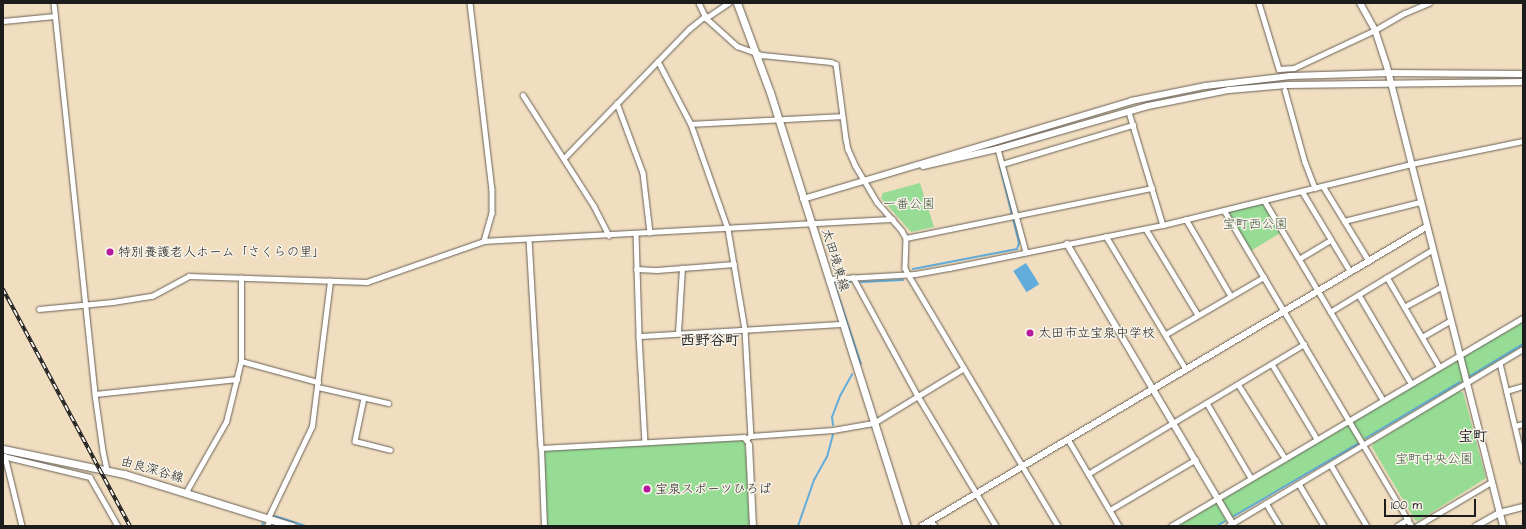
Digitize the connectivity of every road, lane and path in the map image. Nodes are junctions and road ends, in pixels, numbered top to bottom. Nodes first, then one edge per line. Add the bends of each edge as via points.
1 (54, 3) edge
2 (470, 3) edge
3 (699, 3) edge
4 (728, 3) edge
5 (736, 3) edge
6 (1259, 3) edge
7 (1360, 3) edge
8 (1429, 3) edge
9 (55, 16) junction
10 (706, 17) junction
11 (3, 22) edge
12 (1375, 30) junction
13 (757, 54) junction
14 (658, 61) junction
15 (1388, 73) junction
16 (1523, 74) edge
17 (1390, 82) junction
18 (1523, 82) edge
19 (1285, 90) dead end
20 (523, 95) dead end
21 (617, 103) junction
22 (1129, 112) junction
23 (842, 116) junction
24 (778, 120) junction
25 (691, 124) junction
26 (1133, 125) junction
27 (1523, 141) edge
28 (998, 149) junction
29 (564, 158) junction
30 (1002, 164) junction
31 (1411, 164) junction
32 (866, 180) junction
33 (1323, 186) junction
34 (1152, 188) junction
35 (1315, 188) junction
36 (1302, 191) junction
37 (803, 199) junction
38 (1264, 200) junction
39 (1420, 202) junction
40 (1224, 210) junction
41 (1016, 215) junction
42 (892, 219) junction
43 (1186, 219) junction
44 (1344, 221) junction
45 (811, 224) junction
46 (1163, 225) junction
47 (1426, 227) junction
48 (728, 228) junction
49 (1146, 229) junction
50 (636, 233) junction
51 (650, 233) junction
52 (609, 235) junction
53 (1106, 236) junction
54 (906, 238) junction
55 (529, 239) junction
56 (1331, 240) junction
57 (484, 241) junction
58 (1067, 244) junction
59 (1432, 250) junction
60 (1026, 252) junction
61 (1299, 259) junction
62 (1369, 261) junction
63 (734, 264) junction
64 (682, 268) junction
65 (636, 269) junction
66 (1350, 271) junction
67 (908, 274) junction
68 (853, 277) junction
69 (1264, 277) junction
70 (241, 278) junction
71 (1387, 278) junction
72 (828, 279) junction
73 (330, 281) junction
74 (1441, 288) junction
75 (1318, 291) junction
76 (1359, 295) junction
77 (1231, 296) junction
78 (87, 304) junction
79 (1404, 307) junction
80 (39, 309) dead end
81 (1284, 311) junction
82 (1330, 312) junction
83 (1198, 315) junction
84 (1523, 318) edge
85 (1450, 321) junction
86 (842, 324) junction
87 (745, 330) junction
88 (678, 333) junction
89 (1166, 334) junction
90 (639, 336) junction
91 (1422, 338) junction
92 (1304, 344) junction
93 (1523, 349) edge
94 (1459, 356) junction
95 (241, 361) junction
96 (1500, 363) junction
97 (1272, 364) junction
98 (1439, 366) junction
99 (964, 368) junction
100 (1186, 369) junction
101 (237, 379) junction
102 (1411, 383) junction
103 (1466, 383) junction
104 (1238, 384) junction
105 (318, 385) junction
106 (1523, 386) edge
107 (1153, 389) junction
108 (1506, 391) junction
109 (95, 394) junction
110 (918, 396) junction
111 (364, 398) junction
112 (1383, 400) junction
113 (388, 403) dead end
114 (1207, 403) junction
115 (1350, 419) junction
116 (874, 423) junction
117 (1173, 423) junction
118 (1523, 424) edge
119 (1515, 426) junction
120 (1068, 439) junction
121 (1316, 439) junction
122 (749, 440) junction
123 (645, 442) junction
124 (1364, 445) junction
125 (540, 448) junction
126 (390, 450) dead end
127 (4, 453) edge
128 (1285, 458) junction
129 (1195, 460) junction
130 (1523, 460) edge
131 (1330, 465) junction
132 (1022, 466) junction
133 (107, 470) junction
134 (1088, 474) junction
135 (1251, 478) junction
136 (1491, 482) junction
137 (1298, 484) junction
138 (186, 492) junction
139 (977, 494) junction
140 (1218, 498) junction
141 (1266, 503) junction
142 (1523, 507) edge
143 (1110, 510) junction
144 (1499, 513) junction
145 (1408, 519) junction
146 (268, 521) edge
147 (933, 523) edge
148 (1232, 525) edge
149 (22, 526) edge
150 (118, 526) edge
151 (292, 526) edge
152 (544, 526) edge
153 (753, 526) edge
154 (907, 526) edge
155 (922, 526) edge
156 (996, 526) edge
157 (1058, 526) edge
158 (1119, 526) edge
159 (1171, 526) edge
160 (1280, 526) edge
161 (1324, 526) edge
162 (1367, 526) edge
163 (1397, 526) edge
164 (1412, 526) edge
165 (1417, 526) edge
166 (1476, 526) edge
167 (1503, 526) edge

1 - 9 street
2 - 57 street via 492,189 492,213
3 - 10 street
4 - 10 street
5 - 13 main road, 太田境東線
6 - 12 street via 1279,69 1294,68
7 - 12 street
8 - 12 street
9 - 11 street
9 - 78 street
10 - 13 street via 737,46
10 - 14 street via 689,29
12 - 15 street
13 - 23 street via 836,64
13 - 24 main road, 太田境東線
14 - 21 street
14 - 25 street
15 - 16 street
15 - 17 street
15 - 32 street via 1268,78 1162,94
17 - 18 street
17 - 22 street via 1287,84 1229,90 1186,97
17 - 31 street
19 - 35 street
20 - 29 street
21 - 29 street
21 - 51 street via 643,173
22 - 26 street
22 - 28 street
23 - 24 street
23 - 32 street via 848,149
24 - 25 street
24 - 37 main road, 太田境東線
25 - 48 street
26 - 30 street
26 - 34 street
27 - 31 street
28 - 30 street
28 - 32 street
29 - 52 street
30 - 41 street
31 - 33 street
31 - 39 street
32 - 37 street
32 - 42 street via 877,202
33 - 35 street
33 - 44 street
34 - 41 street
34 - 46 street
35 - 36 street
36 - 38 street
36 - 56 street
37 - 45 main road, 太田境東線
38 - 40 street
38 - 61 street
39 - 44 street
39 - 47 street
40 - 43 street
40 - 69 street
41 - 54 street
41 - 60 street
42 - 45 street
42 - 54 street
43 - 46 street
43 - 77 street
44 - 62 street
45 - 48 street
45 - 72 main road, 太田境東線
46 - 49 street
47 - 59 street
47 - 62 street
48 - 51 street
48 - 63 street
49 - 53 street
49 - 83 street
50 - 51 street
50 - 52 street
50 - 65 street
52 - 55 street
53 - 58 street
53 - 89 street
54 - 67 street via 905,268
55 - 57 street
55 - 125 street
56 - 61 street
56 - 66 street
57 - 73 street via 367,282
58 - 60 street
58 - 107 street
59 - 71 street
59 - 74 street
60 - 67 street
61 - 75 street
62 - 66 street
63 - 64 street
63 - 87 street
64 - 65 street
64 - 88 street
65 - 90 street
66 - 75 street
67 - 68 street
67 - 99 street
68 - 72 street
68 - 110 street
69 - 77 street
69 - 81 street
70 - 73 street
70 - 78 street via 190,276 152,296
70 - 95 street
71 - 76 street
71 - 79 street
72 - 86 main road, 太田境東線
73 - 105 street
74 - 79 street
74 - 85 street
75 - 81 street
75 - 82 street
76 - 82 street
76 - 102 street
77 - 83 street
78 - 80 street
78 - 109 street
79 - 91 street
81 - 92 street
81 - 100 street
82 - 112 street
83 - 89 street
84 - 94 street
85 - 91 street
85 - 94 street
86 - 87 street
86 - 116 main road, 太田境東線
87 - 88 street
87 - 122 street
88 - 90 street
89 - 100 street
90 - 123 street
91 - 98 street
92 - 97 street
92 - 115 street
93 - 96 street
94 - 98 street
94 - 103 street
95 - 101 street
95 - 105 street
96 - 103 street
96 - 108 street
97 - 104 street
97 - 121 street
98 - 102 street
99 - 110 street
99 - 132 street
100 - 107 street
101 - 109 street
101 - 138 street via 226,422
102 - 112 street
103 - 124 street
103 - 136 street
104 - 114 street
104 - 128 street
105 - 111 street
105 - 146 street via 312,426
106 - 108 street
107 - 117 street
107 - 120 street
108 - 119 street
109 - 133 street
110 - 116 street
110 - 139 street
111 - 113 street
111 - 126 street via 355,441
112 - 115 street
114 - 117 street
114 - 135 street
115 - 121 street
115 - 124 street
116 - 122 street
116 - 154 main road, 太田境東線
117 - 129 street
117 - 134 street
118 - 119 street
119 - 130 street
120 - 132 street
120 - 134 street
121 - 128 street
122 - 123 street via 744,437
122 - 153 street
123 - 125 street
124 - 131 street
124 - 145 street
125 - 152 street
127 - 133 main road, 由良深谷線
127 - 149 street
127 - 150 street via 90,477
128 - 135 street
129 - 140 street
129 - 143 street
131 - 137 street
131 - 162 street
132 - 139 street
132 - 157 street
133 - 138 main road, 由良深谷線
134 - 143 street
135 - 140 street
136 - 144 street
136 - 165 street
137 - 141 street
137 - 161 street
138 - 146 main road, 由良深谷線
139 - 147 street
139 - 156 street
140 - 148 street
140 - 159 street
141 - 148 street
141 - 160 street
142 - 144 street
143 - 158 street
144 - 166 street
144 - 167 street
145 - 163 street
145 - 164 street
146 - 151 main road, 由良深谷線
147 - 155 street

